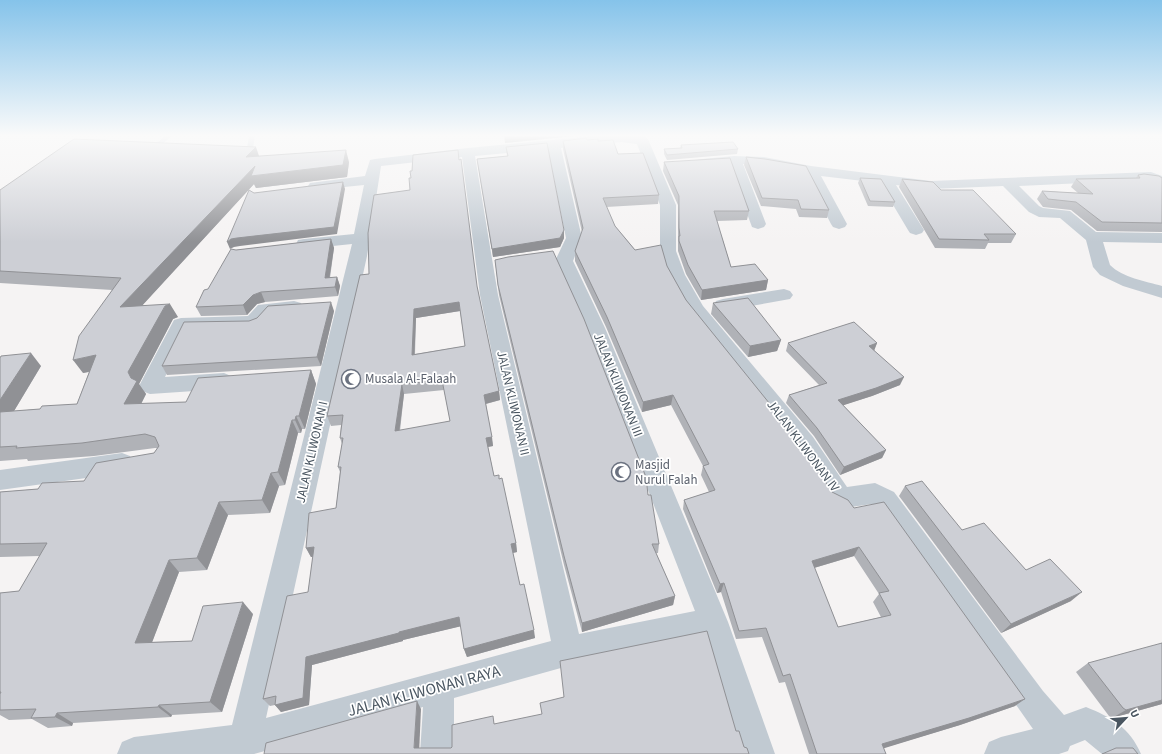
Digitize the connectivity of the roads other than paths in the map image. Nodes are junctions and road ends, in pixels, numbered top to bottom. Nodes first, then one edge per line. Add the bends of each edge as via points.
1 (374, 171) joint
2 (472, 171) edge
3 (560, 171) edge
4 (662, 171) edge
5 (738, 171) edge
6 (812, 171) edge
7 (820, 171) edge
8 (1158, 178) edge
9 (886, 180) junction
10 (1006, 181) junction
11 (965, 183) junction
12 (303, 188) edge
13 (981, 200) edge
14 (758, 224) dead end
15 (839, 224) dead end
16 (916, 230) dead end
17 (1093, 237) junction
18 (361, 238) junction
19 (1162, 238) edge
20 (286, 246) edge
21 (567, 252) junction
22 (546, 255) edge
23 (1162, 292) edge
24 (784, 295) dead end
25 (327, 304) junction
26 (695, 309) junction
27 (244, 379) edge
28 (147, 459) edge
29 (0, 480) edge
30 (714, 622) junction
31 (568, 651) junction
32 (438, 688) junction
33 (1058, 734) junction
34 (246, 740) junction
35 (182, 751) edge
36 (134, 754) edge
37 (437, 754) edge
38 (758, 754) edge
39 (1001, 754) edge
40 (1124, 754) edge

1 - 12 street
1 - 18 street, JALAN KLIWONAN I
2 - 31 street, JALAN KLIWONAN II via 491,265 489,294
3 - 21 street, JALAN KLIWONAN III via 574,238
4 - 26 street, JALAN KLIWONAN IV via 668,205 668,251 676,275
5 - 14 street
6 - 15 street
7 - 9 street
8 - 10 street
9 - 11 street via 931,184
9 - 16 street
10 - 11 street
10 - 17 street via 1034,209 1039,212 1064,214
11 - 13 street
17 - 19 street
17 - 23 street via 1104,271
18 - 20 street
18 - 25 street, JALAN KLIWONAN I
21 - 22 street
21 - 30 street, JALAN KLIWONAN III via 564,261 595,328
24 - 26 street
25 - 27 street via 265,309 253,322 181,324 150,386
25 - 34 street, JALAN KLIWONAN I via 322,374
26 - 33 street, JALAN KLIWONAN IV via 804,443 838,494 844,498 875,494 885,499
28 - 29 street
30 - 31 street, JALAN KLIWONAN RAYA
30 - 38 street, JALAN KLIWONAN III
31 - 32 street, JALAN KLIWONAN RAYA
32 - 34 street, JALAN KLIWONAN RAYA
32 - 37 street
33 - 39 street via 1056,739
33 - 40 street via 1086,723 1110,737
34 - 35 street, JALAN KLIWONAN RAYA
35 - 36 street, JALAN KLIWONAN RAYA

